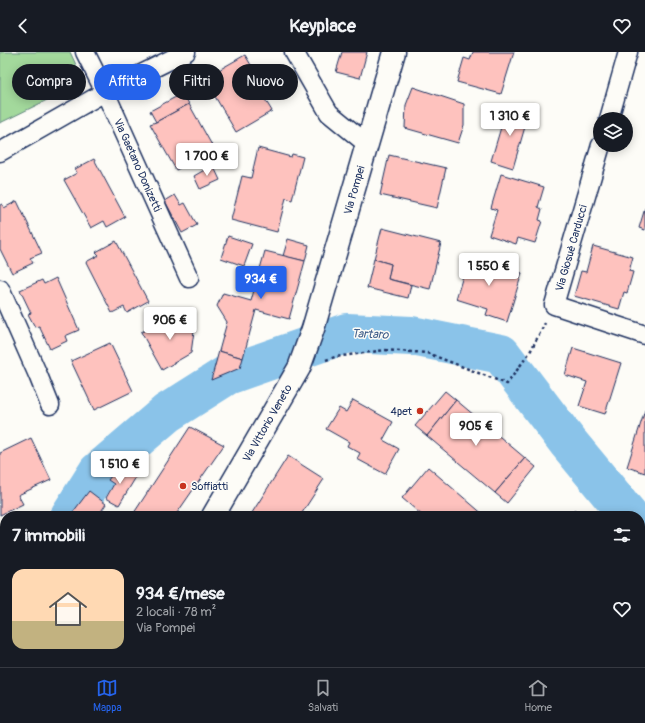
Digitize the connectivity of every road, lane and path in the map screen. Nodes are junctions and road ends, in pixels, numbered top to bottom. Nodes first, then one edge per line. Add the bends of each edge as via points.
1 (85, 52) edge
2 (186, 52) edge
3 (294, 52) edge
4 (394, 52) edge
5 (628, 52) edge
6 (161, 64) edge
7 (94, 70) edge
8 (94, 98) edge
9 (109, 100) edge
10 (610, 112) edge
11 (367, 144) junction
12 (0, 152) edge
13 (599, 152) edge
14 (189, 278) dead end
15 (0, 290) edge
16 (554, 305) junction
17 (313, 329) joint
18 (645, 335) edge
19 (299, 368) junction
20 (50, 405) dead end
21 (218, 511) edge

1 - 7 street, Via Gaetano Donizetti
2 - 6 street
3 - 11 street via 328,113
4 - 11 street, Via Pompei
5 - 10 street
8 - 12 street
9 - 14 street, Via Gaetano Donizetti
11 - 17 street, Via Pompei
13 - 16 street, Via Giosuè Carducci
15 - 20 street
16 - 18 street, Via Giosuè Carducci
16 - 19 path via 530,352 507,384 427,353 385,350 335,357
17 - 19 street, Via Vittorio Veneto
19 - 21 street, Via Vittorio Veneto

